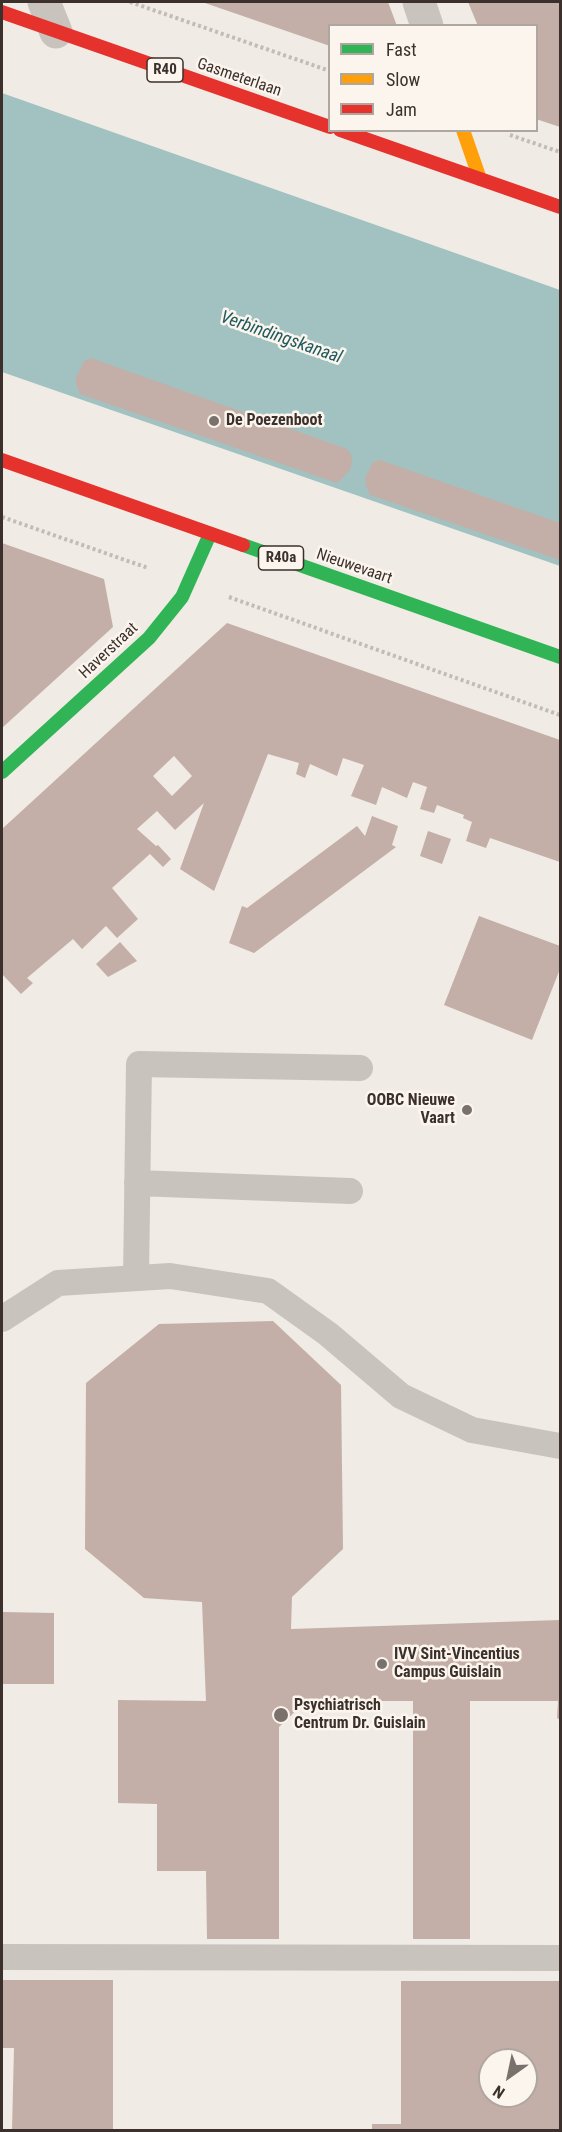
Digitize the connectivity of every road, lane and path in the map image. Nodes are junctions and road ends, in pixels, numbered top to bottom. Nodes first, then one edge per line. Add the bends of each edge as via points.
1 (44, 2) edge
2 (130, 2) edge
3 (418, 2) edge
4 (2, 12) edge
5 (426, 24) edge
6 (56, 32) junction
7 (328, 70) edge
8 (328, 126) edge
9 (346, 132) edge
10 (464, 132) edge
11 (509, 134) dead end
12 (561, 152) edge
13 (480, 179) junction
14 (561, 207) edge
15 (2, 460) edge
16 (2, 518) edge
17 (210, 534) junction
18 (190, 583) junction
19 (561, 657) edge
20 (561, 715) edge
21 (2, 772) edge
22 (360, 1068) dead end
23 (137, 1184) junction
24 (350, 1191) dead end
25 (136, 1278) junction
26 (2, 1319) edge
27 (561, 1446) edge
28 (2, 1957) edge
29 (561, 1958) edge

1 - 6 street
2 - 7 path
3 - 5 street
4 - 6 main road, Gasmeterlaan / R40
6 - 8 main road, Gasmeterlaan / R40
9 - 13 main road
10 - 13 main road
11 - 12 path
13 - 14 main road
15 - 17 main road, Nieuwevaart / R40a
16 - 18 path
17 - 18 main road, Haverstraat
17 - 19 main road, Nieuwevaart / R40a
18 - 20 path
18 - 21 main road, Haverstraat via 149,638
22 - 23 lane via 139,1064
23 - 24 lane
23 - 25 lane
25 - 26 lane via 58,1283
25 - 27 lane via 170,1276 268,1291 328,1334 401,1396 472,1430
28 - 29 lane

